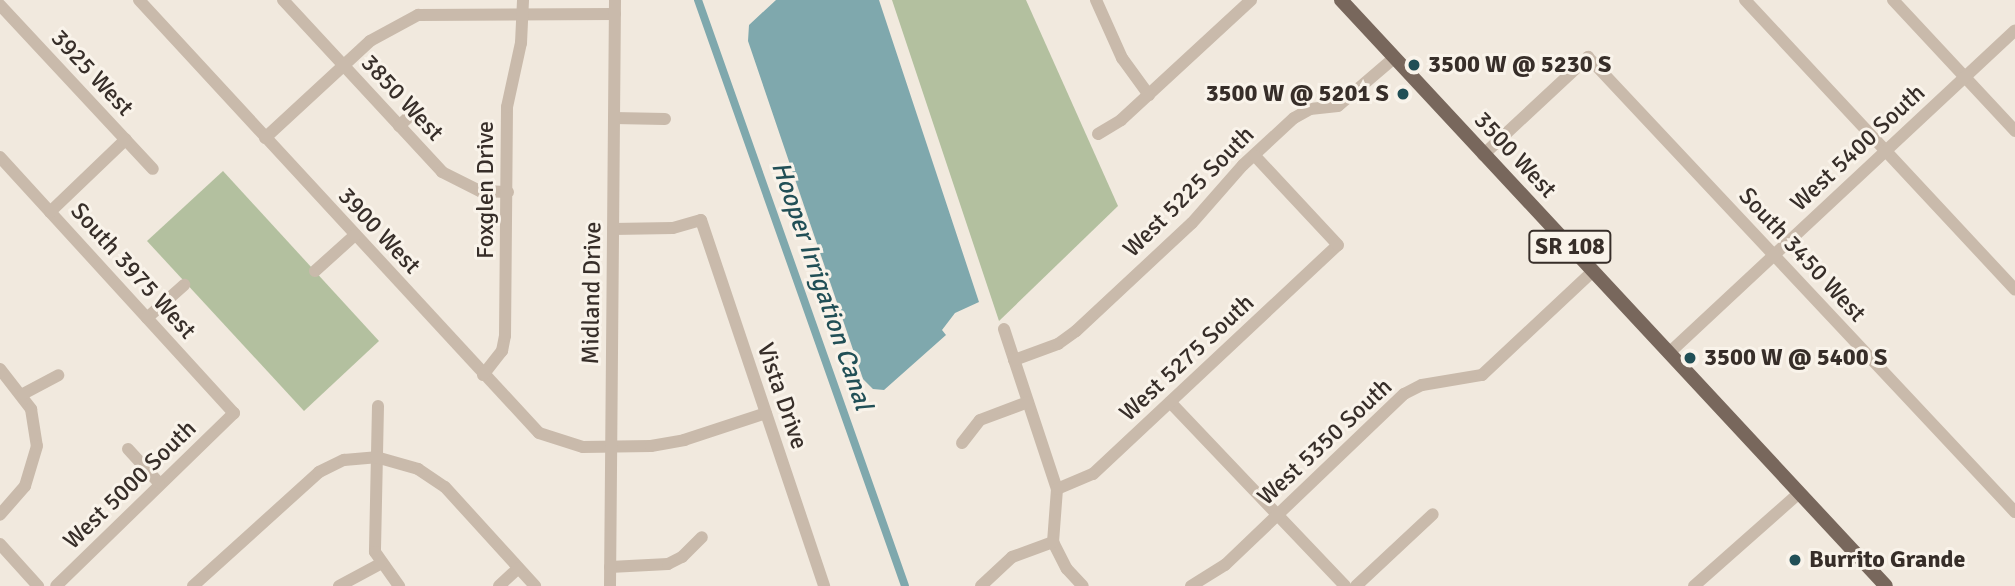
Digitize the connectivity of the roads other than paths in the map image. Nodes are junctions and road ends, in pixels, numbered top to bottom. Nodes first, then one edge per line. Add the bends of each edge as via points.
1 (139, 0) edge
2 (283, 0) edge
3 (615, 0) edge
4 (1096, 0) edge
5 (1251, 0) edge
6 (1745, 0) edge
7 (1893, 0) edge
8 (1344, 1) edge
9 (0, 5) edge
10 (437, 6) edge
11 (523, 7) edge
12 (615, 14) junction
13 (2015, 30) edge
14 (1394, 58) junction
15 (344, 66) junction
16 (1965, 77) junction
17 (1149, 95) junction
18 (413, 113) dead end
19 (614, 118) junction
20 (665, 119) dead end
21 (399, 126) junction
22 (2015, 131) edge
23 (1098, 134) dead end
24 (265, 138) junction
25 (126, 139) junction
26 (1886, 151) junction
27 (1483, 155) junction
28 (1255, 156) junction
29 (0, 158) edge
30 (153, 169) dead end
31 (508, 192) junction
32 (50, 212) junction
33 (614, 229) junction
34 (355, 235) junction
35 (1774, 255) junction
36 (315, 271) dead end
37 (1592, 271) junction
38 (184, 285) dead end
39 (2015, 290) edge
40 (147, 318) junction
41 (1004, 329) dead end
42 (1669, 353) junction
43 (1014, 360) junction
44 (0, 369) edge
45 (58, 375) dead end
46 (483, 375) junction
47 (23, 394) junction
48 (1171, 401) junction
49 (1028, 402) junction
50 (378, 406) dead end
51 (766, 413) junction
52 (234, 414) joint
53 (962, 443) dead end
54 (612, 446) junction
55 (128, 449) dead end
56 (376, 457) junction
57 (159, 483) junction
58 (1057, 489) junction
59 (1799, 494) junction
60 (2015, 512) edge
61 (1277, 514) junction
62 (1433, 514) dead end
63 (0, 515) edge
64 (702, 537) dead end
65 (1053, 542) junction
66 (0, 544) edge
67 (380, 564) junction
68 (610, 567) junction
69 (518, 568) junction
70 (38, 586) edge
71 (56, 586) edge
72 (193, 586) edge
73 (340, 586) edge
74 (399, 586) edge
75 (499, 586) edge
76 (535, 586) edge
77 (610, 586) edge
78 (824, 586) edge
79 (981, 586) edge
80 (1083, 586) edge
81 (1191, 586) edge
82 (1345, 586) edge
83 (1356, 586) edge
84 (1694, 586) edge
85 (1886, 586) edge

1 - 24 street, 3900 West
2 - 15 street, 3850 West
3 - 12 street, Midland Drive
4 - 17 street via 1122,58
5 - 17 street
6 - 26 street
7 - 16 street
8 - 14 main road, 3500 West / SR 108
9 - 25 street, 3925 West
10 - 11 street
10 - 15 street via 386,29
11 - 12 street
11 - 31 street, Foxglen Drive via 521,43 510,81
12 - 19 street, Midland Drive
13 - 16 street, West 5400 South
14 - 27 main road, 3500 West / SR 108
14 - 28 street, West 5225 South via 1338,106 1310,109 1294,118
15 - 21 street, 3850 West
15 - 24 street
16 - 22 street
16 - 26 street, West 5400 South
17 - 23 street
18 - 21 street
19 - 20 street
19 - 33 street, Midland Drive
21 - 31 street, 3850 West via 442,172 462,185
24 - 34 street, 3900 West
25 - 30 street, 3925 West
25 - 32 street
26 - 35 street, West 5400 South
26 - 39 street
27 - 35 street, South 3450 West via 1589,50
27 - 37 main road, 3500 West / SR 108
28 - 43 street, West 5225 South via 1192,223 1076,331 1058,344
28 - 48 street, West 5275 South via 1338,245
29 - 32 street, South 3975 West
31 - 46 street, Foxglen Drive via 505,337 502,351
32 - 40 street, South 3975 West
33 - 51 street, Vista Drive via 673,228 701,220
33 - 54 street, Midland Drive
34 - 36 street
34 - 46 street, 3900 West
35 - 42 street, West 5400 South
35 - 60 street, South 3450 West
37 - 42 main road, 3500 West / SR 108
37 - 61 street, West 5350 South via 1482,375 1422,386 1404,394
38 - 40 street
40 - 52 street, South 3975 West
41 - 43 street
42 - 59 main road, 3500 West / SR 108
43 - 49 street
44 - 47 street
45 - 47 street
46 - 54 street, 3900 West via 525,420 551,440
47 - 63 street via 35,426 33,467 25,486
48 - 58 street, West 5275 South via 1093,474
48 - 61 street
49 - 53 street via 980,420
49 - 58 street
50 - 56 street
51 - 54 street, 3900 West via 684,440
51 - 78 street, Vista Drive
52 - 57 street, West 5000 South
54 - 68 street, Midland Drive
55 - 57 street
56 - 67 street via 373,528
56 - 69 street via 418,468 445,487
56 - 72 street via 344,460 319,472
57 - 71 street, West 5000 South
58 - 65 street
59 - 84 street
59 - 85 main road, SR 108
61 - 81 street, West 5350 South via 1225,565
61 - 82 street
62 - 83 street
64 - 68 street via 668,564
65 - 79 street via 1012,557
65 - 80 street via 1058,556
66 - 70 street
67 - 73 street
67 - 74 street
68 - 77 street, Midland Drive
69 - 75 street
69 - 76 street

